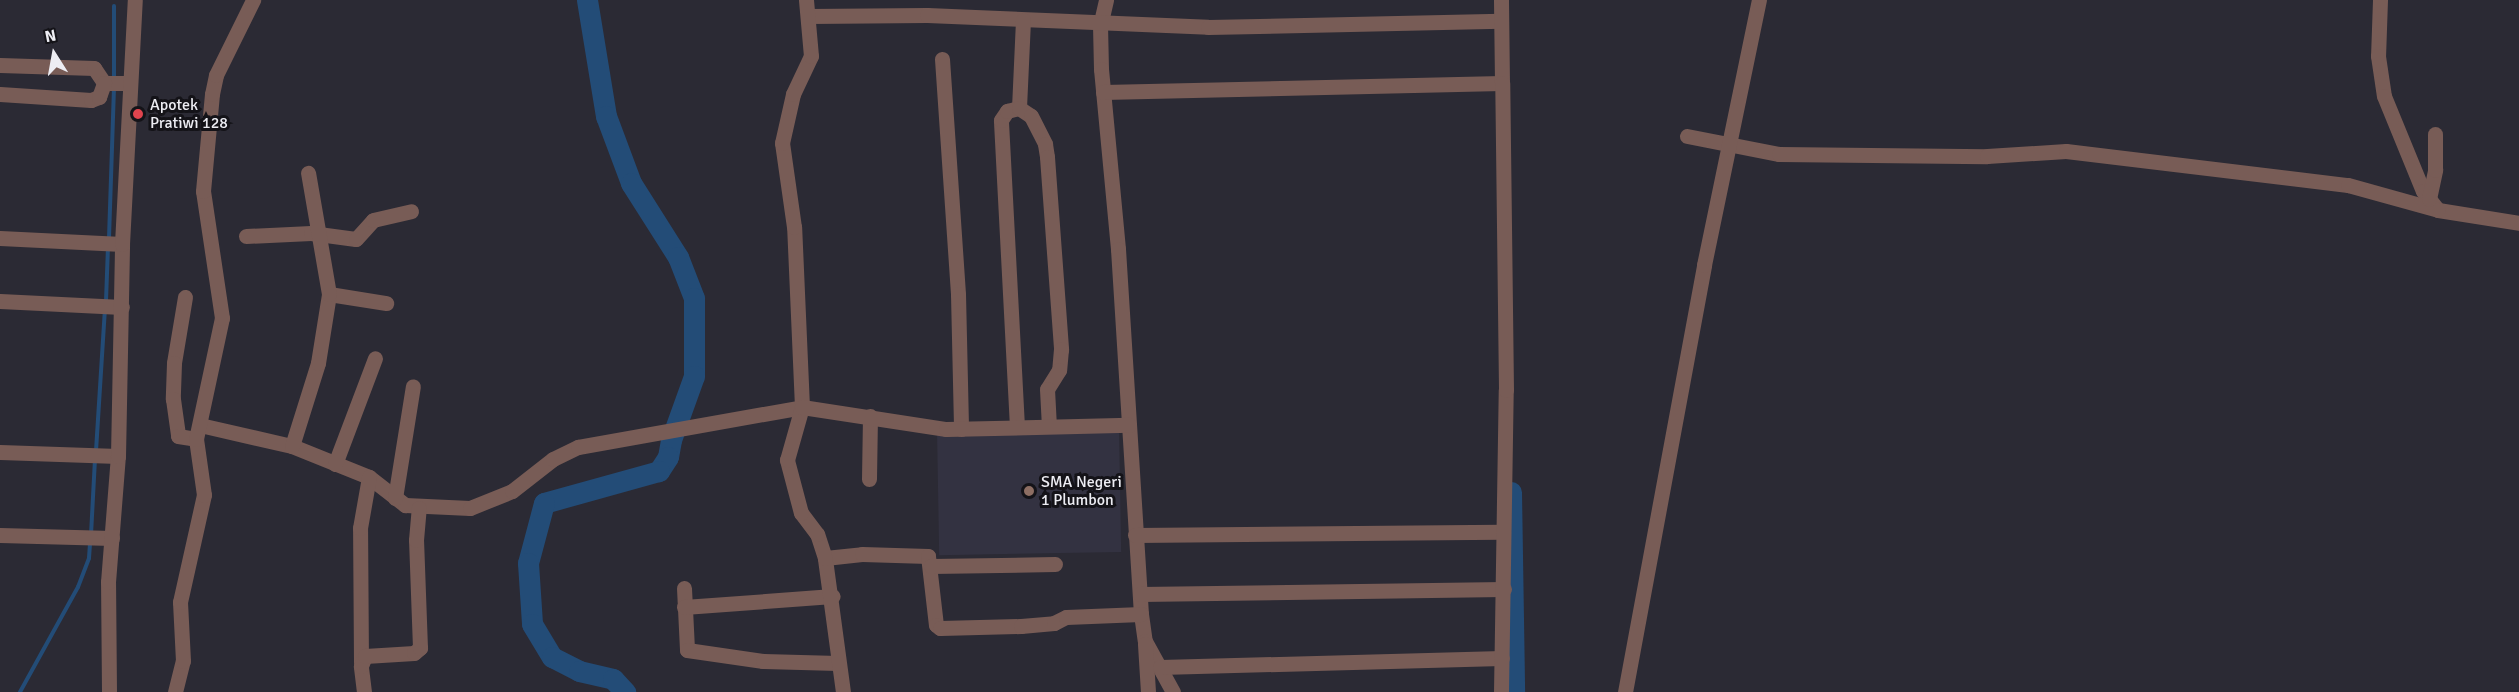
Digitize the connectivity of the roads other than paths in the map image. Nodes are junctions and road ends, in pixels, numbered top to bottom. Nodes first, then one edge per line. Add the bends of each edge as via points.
1 (135, 0) edge
2 (253, 0) edge
3 (806, 0) edge
4 (1106, 0) edge
5 (1501, 0) edge
6 (1759, 0) edge
7 (2380, 0) edge
8 (809, 16) junction
9 (1023, 20) junction
10 (1501, 21) junction
11 (1100, 25) junction
12 (942, 59) dead end
13 (0, 65) edge
14 (115, 83) junction
15 (1502, 83) junction
16 (1103, 92) junction
17 (0, 94) edge
18 (1019, 108) junction
19 (2435, 134) dead end
20 (1687, 136) dead end
21 (1731, 144) junction
22 (308, 173) dead end
23 (2433, 205) junction
24 (411, 211) dead end
25 (2519, 223) edge
26 (320, 234) junction
27 (246, 236) dead end
28 (0, 238) edge
29 (112, 244) junction
30 (329, 294) junction
31 (185, 297) dead end
32 (0, 301) edge
33 (386, 303) dead end
34 (110, 306) junction
35 (375, 358) dead end
36 (413, 386) dead end
37 (802, 407) junction
38 (870, 416) junction
39 (1129, 425) junction
40 (1049, 426) junction
41 (1017, 428) junction
42 (961, 429) junction
43 (198, 432) junction
44 (292, 446) junction
45 (0, 452) edge
46 (106, 456) junction
47 (334, 464) junction
48 (369, 477) junction
49 (869, 479) dead end
50 (395, 498) junction
51 (419, 508) junction
52 (1501, 532) junction
53 (0, 535) edge
54 (1135, 535) junction
55 (108, 537) junction
56 (825, 558) junction
57 (1055, 564) dead end
58 (932, 566) junction
59 (684, 588) dead end
60 (1504, 589) junction
61 (1140, 594) junction
62 (832, 596) junction
63 (684, 607) junction
64 (1142, 614) junction
65 (1145, 641) junction
66 (1502, 658) junction
67 (361, 662) junction
68 (838, 663) junction
69 (1160, 667) junction
70 (109, 692) edge
71 (176, 692) edge
72 (364, 692) edge
73 (843, 692) edge
74 (1148, 692) edge
75 (1173, 692) edge
76 (1501, 692) edge
77 (1625, 692) edge

1 - 14 street
2 - 43 street via 216,75 212,94 203,191 222,318
3 - 8 street
4 - 11 street
5 - 10 street
6 - 21 street
7 - 23 street via 2378,56 2384,96
8 - 9 street
8 - 37 street via 811,56 793,94 782,142 794,227
9 - 11 street
9 - 18 street
10 - 11 street
10 - 15 street
11 - 16 street
12 - 42 street via 958,294
13 - 14 street via 94,68
14 - 17 street via 91,100
14 - 29 street
15 - 16 street
15 - 52 street via 1506,412
16 - 39 street
18 - 40 street via 1029,113 1045,144 1047,157 1061,349 1059,370 1047,389
18 - 41 street via 1007,111 1001,120
19 - 23 street
20 - 21 street
21 - 23 street via 1779,154 1987,156 2066,151 2348,185
21 - 77 street
22 - 26 street
23 - 25 street
24 - 26 street via 373,220 357,239
26 - 27 street
26 - 30 street
28 - 29 street
29 - 34 street
30 - 33 street
30 - 44 street via 318,363
31 - 43 street via 174,363 173,399 177,435
32 - 34 street
34 - 46 street
35 - 47 street
36 - 50 street
37 - 38 street
37 - 51 street via 654,432 566,452 512,491 480,506
37 - 56 street via 787,460 801,513 817,534
38 - 42 street
38 - 49 street
39 - 40 street
39 - 54 street
40 - 41 street
41 - 42 street
43 - 44 street
43 - 71 street via 204,495 180,602 183,661
44 - 47 street
45 - 46 street
46 - 55 street
47 - 48 street
48 - 50 street
48 - 67 street via 360,528
50 - 51 street
51 - 67 street via 416,540 420,648 414,653 369,654
52 - 54 street
52 - 60 street
53 - 55 street
54 - 61 street
55 - 70 street
56 - 58 street via 926,555
56 - 62 street
57 - 58 street
58 - 64 street via 936,625 940,628 1021,626 1054,623 1066,617
59 - 63 street
60 - 61 street
60 - 66 street
61 - 64 street
62 - 63 street
62 - 68 street
63 - 68 street via 685,645 689,651 763,661
64 - 65 street
65 - 69 street
65 - 74 street
66 - 69 street
66 - 76 street
67 - 72 street
68 - 73 street
69 - 75 street

